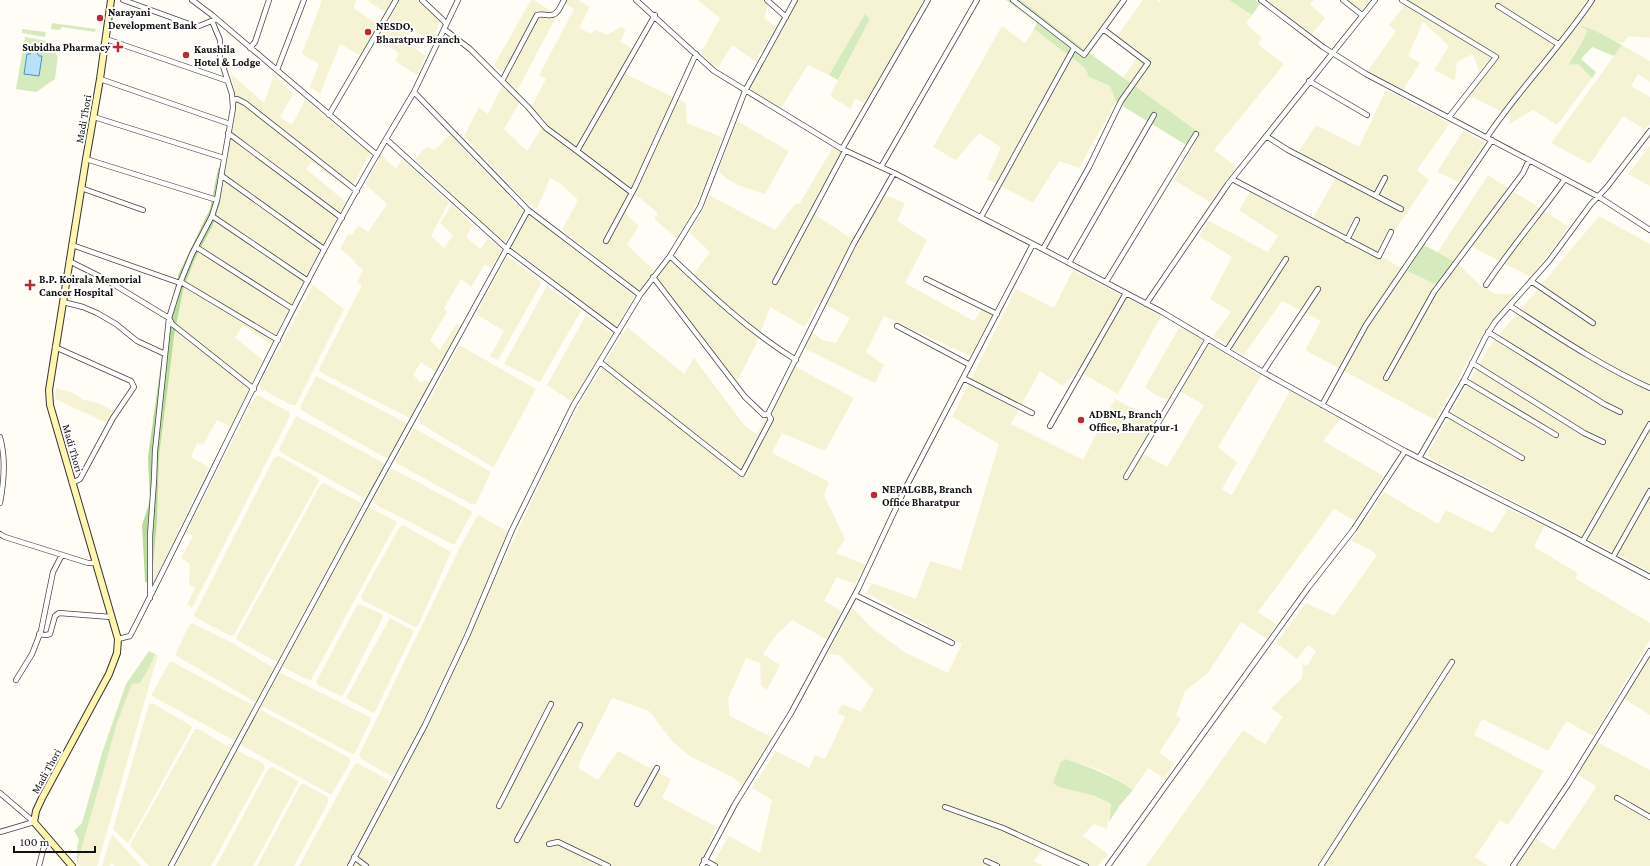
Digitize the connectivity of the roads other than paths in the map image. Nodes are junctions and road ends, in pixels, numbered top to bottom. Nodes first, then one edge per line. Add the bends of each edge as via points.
1 (111, 0) edge
2 (123, 0) edge
3 (192, 0) edge
4 (269, 0) edge
5 (304, 0) edge
6 (396, 0) edge
7 (422, 0) edge
8 (458, 0) edge
9 (564, 0) edge
10 (636, 0) edge
11 (767, 0) edge
12 (795, 0) edge
13 (928, 0) edge
14 (978, 0) edge
15 (1013, 0) edge
16 (1124, 0) edge
17 (1261, 0) edge
18 (1343, 0) edge
19 (1375, 0) edge
20 (1402, 0) edge
21 (1592, 0) edge
22 (643, 2) edge
23 (1498, 6) dead end
24 (655, 15) junction
25 (1362, 15) junction
26 (786, 17) junction
27 (215, 20) junction
28 (445, 27) junction
29 (1102, 29) junction
30 (106, 39) junction
31 (1558, 44) junction
32 (250, 48) junction
33 (1074, 48) junction
34 (1332, 53) junction
35 (696, 54) junction
36 (277, 70) junction
37 (100, 79) junction
38 (502, 80) junction
39 (228, 81) junction
40 (1309, 81) junction
41 (745, 90) junction
42 (414, 92) junction
43 (233, 100) junction
44 (329, 115) junction
45 (1154, 115) dead end
46 (1367, 115) dead end
47 (1449, 117) junction
48 (94, 118) junction
49 (230, 124) junction
50 (1650, 131) edge
51 (228, 133) junction
52 (1196, 134) dead end
53 (1266, 136) junction
54 (1490, 138) junction
55 (386, 139) junction
56 (843, 150) junction
57 (577, 151) junction
58 (377, 154) junction
59 (224, 158) junction
60 (86, 159) junction
61 (1529, 160) junction
62 (881, 167) junction
63 (894, 173) junction
64 (222, 176) junction
65 (1386, 178) dead end
66 (1232, 179) junction
67 (1565, 179) junction
68 (81, 188) junction
69 (357, 191) junction
70 (631, 192) junction
71 (1376, 195) junction
72 (1599, 197) junction
73 (217, 200) junction
74 (1401, 209) dead end
75 (143, 210) dead end
76 (528, 210) junction
77 (212, 216) junction
78 (981, 217) junction
79 (342, 218) junction
80 (1357, 220) dead end
81 (1650, 230) edge
82 (1392, 232) dead end
83 (1347, 240) junction
84 (606, 241) dead end
85 (1033, 244) junction
86 (72, 245) junction
87 (196, 247) junction
88 (324, 249) junction
89 (507, 249) junction
90 (1043, 249) junction
91 (670, 256) junction
92 (1286, 260) dead end
93 (69, 261) junction
94 (1069, 263) junction
95 (653, 277) junction
96 (926, 279) dead end
97 (308, 281) junction
98 (1532, 281) junction
99 (775, 282) dead end
100 (1106, 282) junction
101 (180, 283) junction
102 (1486, 286) dead end
103 (1318, 289) dead end
104 (1126, 293) junction
105 (640, 295) junction
106 (63, 302) junction
107 (1146, 304) junction
108 (1510, 306) junction
109 (293, 309) junction
110 (997, 314) junction
111 (169, 318) junction
112 (1593, 323) dead end
113 (897, 326) dead end
114 (618, 332) junction
115 (1488, 332) junction
116 (1208, 339) junction
117 (278, 340) junction
118 (55, 347) junction
119 (1227, 350) junction
120 (165, 354) junction
121 (796, 360) junction
122 (600, 362) junction
123 (1472, 364) junction
124 (970, 365) junction
125 (1263, 372) junction
126 (963, 378) junction
127 (1386, 378) dead end
128 (1464, 380) junction
129 (1650, 388) edge
130 (254, 389) junction
131 (1322, 405) junction
132 (1620, 412) dead end
133 (1032, 413) dead end
134 (1445, 413) junction
135 (768, 414) junction
136 (1650, 424) edge
137 (1050, 426) dead end
138 (1556, 435) dead end
139 (0, 437) edge
140 (1603, 442) dead end
141 (1404, 451) junction
142 (1419, 458) junction
143 (1522, 458) dead end
144 (1126, 477) dead end
145 (72, 483) junction
146 (1650, 491) edge
147 (0, 503) edge
148 (0, 534) edge
149 (1583, 542) junction
150 (62, 555) junction
151 (1613, 557) junction
152 (96, 562) junction
153 (1650, 577) edge
154 (855, 595) junction
155 (150, 598) junction
156 (111, 617) junction
157 (40, 634) junction
158 (118, 639) junction
159 (952, 643) dead end
160 (1650, 651) edge
161 (1452, 662) dead end
162 (16, 680) dead end
163 (551, 704) dead end
164 (580, 725) dead end
165 (656, 768) dead end
166 (0, 793) edge
167 (1617, 798) dead end
168 (637, 804) dead end
169 (498, 806) dead end
170 (945, 807) dead end
171 (1650, 817) edge
172 (34, 822) junction
173 (0, 832) edge
174 (48, 839) junction
175 (516, 840) dead end
176 (549, 844) dead end
177 (354, 857) junction
178 (704, 860) junction
179 (986, 861) dead end
180 (71, 865) edge
181 (39, 866) edge
182 (171, 866) edge
183 (350, 866) edge
184 (366, 866) edge
185 (608, 866) edge
186 (702, 866) edge
187 (716, 866) edge
188 (997, 866) edge
189 (1086, 866) edge
190 (1108, 866) edge
191 (1321, 866) edge
192 (1513, 866) edge

1 - 30 main road, Madi Thori
2 - 27 street via 192,25 199,26
3 - 27 street
4 - 32 street via 255,42
5 - 36 street
6 - 44 street
7 - 28 street via 444,20
8 - 28 street
9 - 38 street via 556,13 537,14
10 - 22 street
11 - 26 street
12 - 26 street
13 - 56 street
14 - 62 street
15 - 33 street
16 - 29 street
17 - 34 street
18 - 25 street
19 - 25 street
20 - 47 street via 1496,57
21 - 31 street
22 - 24 street
23 - 31 street
24 - 35 street
24 - 57 street
25 - 34 street
26 - 41 street
27 - 32 street
27 - 39 street via 220,40 220,57
28 - 38 street
28 - 42 street
29 - 33 street via 1084,55
29 - 90 street via 1148,63 1121,101 1089,167
30 - 37 main road, Madi Thori
30 - 39 street
31 - 54 street via 1500,117
32 - 36 street
33 - 78 street
34 - 40 street
34 - 47 street via 1366,74
35 - 41 street via 714,71
35 - 70 street
36 - 44 street
37 - 48 main road, Madi Thori
37 - 49 street
38 - 57 street via 546,128
39 - 43 street
40 - 46 street
40 - 53 street
41 - 56 street
41 - 91 street via 700,207
42 - 55 street
42 - 76 street
43 - 49 street
43 - 69 street via 245,103
44 - 58 street
45 - 94 street
47 - 54 street
48 - 59 street
48 - 60 main road, Madi Thori
49 - 51 street
50 - 72 street
51 - 59 street
51 - 79 street
52 - 100 street
53 - 66 street
53 - 71 street
54 - 61 street
54 - 131 street via 1366,325
55 - 58 street
55 - 89 street
56 - 62 street
56 - 99 street
57 - 70 street
58 - 69 street
59 - 64 street
60 - 68 main road, Madi Thori
60 - 73 street
61 - 67 street
61 - 127 street via 1523,173 1434,292
62 - 63 street
63 - 78 street
63 - 121 street via 853,245
64 - 73 street
64 - 88 street
65 - 71 street
66 - 83 street
66 - 107 street
67 - 72 street
67 - 102 street
68 - 75 street
68 - 86 main road, Madi Thori
69 - 79 street
70 - 84 street
71 - 74 street
72 - 81 street
72 - 98 street
73 - 77 street
76 - 89 street
76 - 105 street
77 - 87 street
77 - 97 street
78 - 85 street
79 - 88 street
80 - 83 street
82 - 83 street via 1379,256
85 - 90 street
85 - 110 street
86 - 93 main road, Madi Thori
86 - 101 street
87 - 101 street
87 - 109 street
88 - 97 street
89 - 114 street
89 - 182 street
90 - 94 street
91 - 95 street
91 - 121 street via 751,328
92 - 119 street
93 - 106 main road, Madi Thori
93 - 111 street via 103,278
94 - 100 street
95 - 105 street
95 - 135 street via 745,396 764,415
96 - 110 street
97 - 109 street
98 - 108 street
98 - 112 street
100 - 104 street
101 - 111 street
101 - 117 street
103 - 125 street
104 - 107 street
104 - 137 street
105 - 114 street
106 - 118 main road, Madi Thori
106 - 120 street via 97,313 116,324 137,342
107 - 116 street
108 - 115 street
108 - 129 street via 1602,364
109 - 117 street
110 - 124 street
111 - 120 street
111 - 130 street via 172,324
113 - 124 street
114 - 122 street
115 - 123 street
115 - 132 street
116 - 119 street
116 - 144 street
117 - 130 street
118 - 145 main road, Madi Thori via 49,390 50,405
118 - 145 street via 131,381 134,387 113,418 80,479
119 - 125 street
120 - 155 street via 155,451 150,536
121 - 135 street
122 - 135 street via 742,474 770,419
122 - 177 street via 573,406 512,530 467,636 425,725
123 - 128 street
123 - 140 street
124 - 126 street
125 - 131 street
126 - 133 street
126 - 154 street via 904,491
128 - 134 street
128 - 138 street
130 - 155 street
131 - 141 street
134 - 142 street
134 - 143 street
136 - 149 street
139 - 147 street via 4,484
141 - 142 street
141 - 190 street via 1354,529
142 - 149 street
145 - 152 main road, Madi Thori
146 - 151 street
148 - 150 street
149 - 151 street
150 - 152 street via 88,563
150 - 157 street via 53,572
151 - 153 street
152 - 156 main road, Madi Thori
154 - 159 street
154 - 178 street via 791,713
155 - 158 street via 130,636
156 - 157 street via 59,613 55,616 50,634
156 - 158 main road, Madi Thori
157 - 162 street via 32,654
158 - 172 main road, Madi Thori via 117,653 109,674 42,798
160 - 192 street via 1569,783
161 - 191 street
163 - 169 street
164 - 175 street
165 - 168 street
166 - 172 street
167 - 171 street
170 - 189 street via 1003,828
172 - 173 street
172 - 174 main road
174 - 180 main road
174 - 181 street
176 - 185 street via 558,842
177 - 183 street
177 - 184 street
178 - 186 street
178 - 187 street
179 - 188 street

